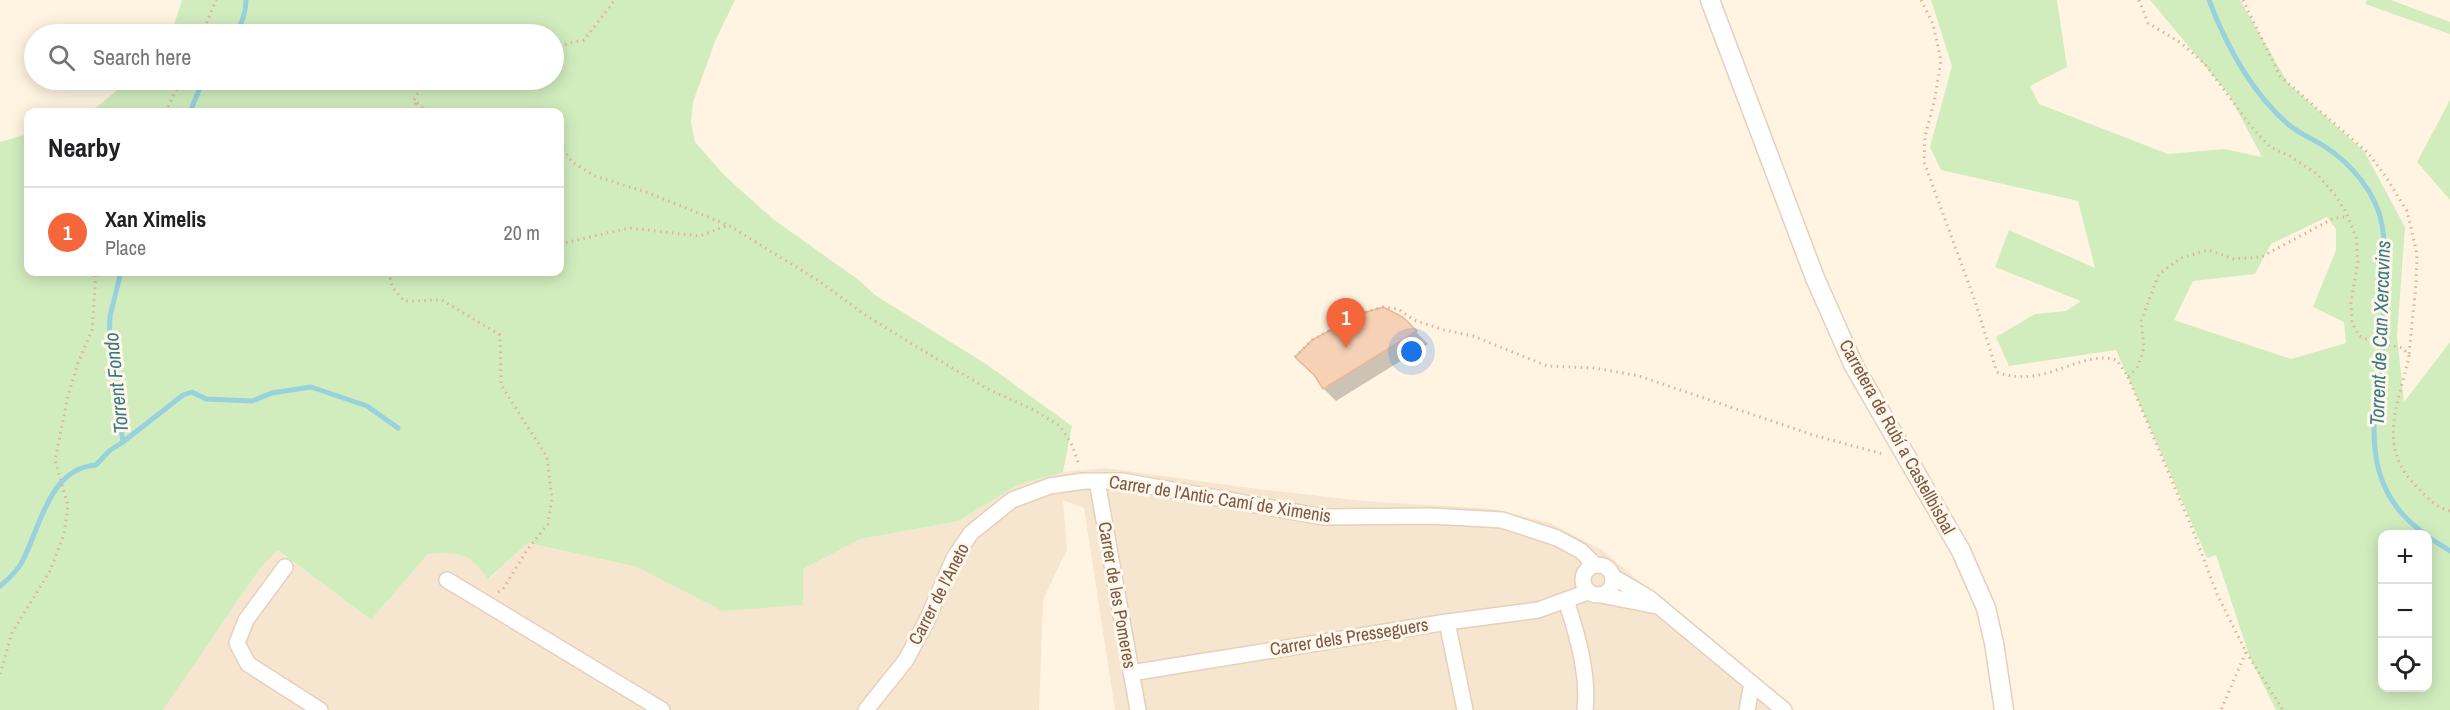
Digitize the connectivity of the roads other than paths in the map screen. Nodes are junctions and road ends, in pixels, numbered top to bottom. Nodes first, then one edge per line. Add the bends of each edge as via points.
1 (1710, 0) edge
2 (1090, 481) junction
3 (1557, 538) junction
4 (1595, 565) junction
5 (285, 567) dead end
6 (1612, 577) junction
7 (447, 580) dead end
8 (1588, 586) junction
9 (1566, 600) junction
10 (1657, 606) junction
11 (1447, 622) junction
12 (1131, 673) junction
13 (1752, 683) junction
14 (320, 710) edge
15 (662, 710) edge
16 (866, 710) edge
17 (1138, 710) edge
18 (1465, 710) edge
19 (1585, 710) edge
20 (1747, 710) edge
21 (1784, 710) edge
22 (2004, 710) edge

1 - 22 street, Carretera de Rubí a Castellbisbal via 1815,278 1854,366 1961,551 1986,608
2 - 3 street, Carrer de l'Antic Camí de Ximenis via 1122,482 1323,517 1502,520
2 - 12 street, Carrer de les Pomeres
2 - 16 street, Carrer de l'Aneto via 1050,486 1012,500 971,533 954,558 906,660
3 - 4 street, Carrer de l'Antic Camí de Ximenis via 1581,550
3 - 8 street via 1574,558
4 - 6 street, Carrer de l'Antic Camí de Ximenis via 1604,566
4 - 8 street via 1587,569
5 - 14 street via 246,620 237,643 248,664
6 - 8 street via 1610,590
6 - 10 street
7 - 15 street
8 - 9 street via 1571,591
8 - 10 street
9 - 11 street, Carrer dels Presseguers via 1538,609
9 - 19 street via 1577,635 1587,695
10 - 13 street
11 - 12 street, Carrer dels Presseguers
11 - 18 street
12 - 17 street, Carrer de les Pomeres
13 - 20 street
13 - 21 street

